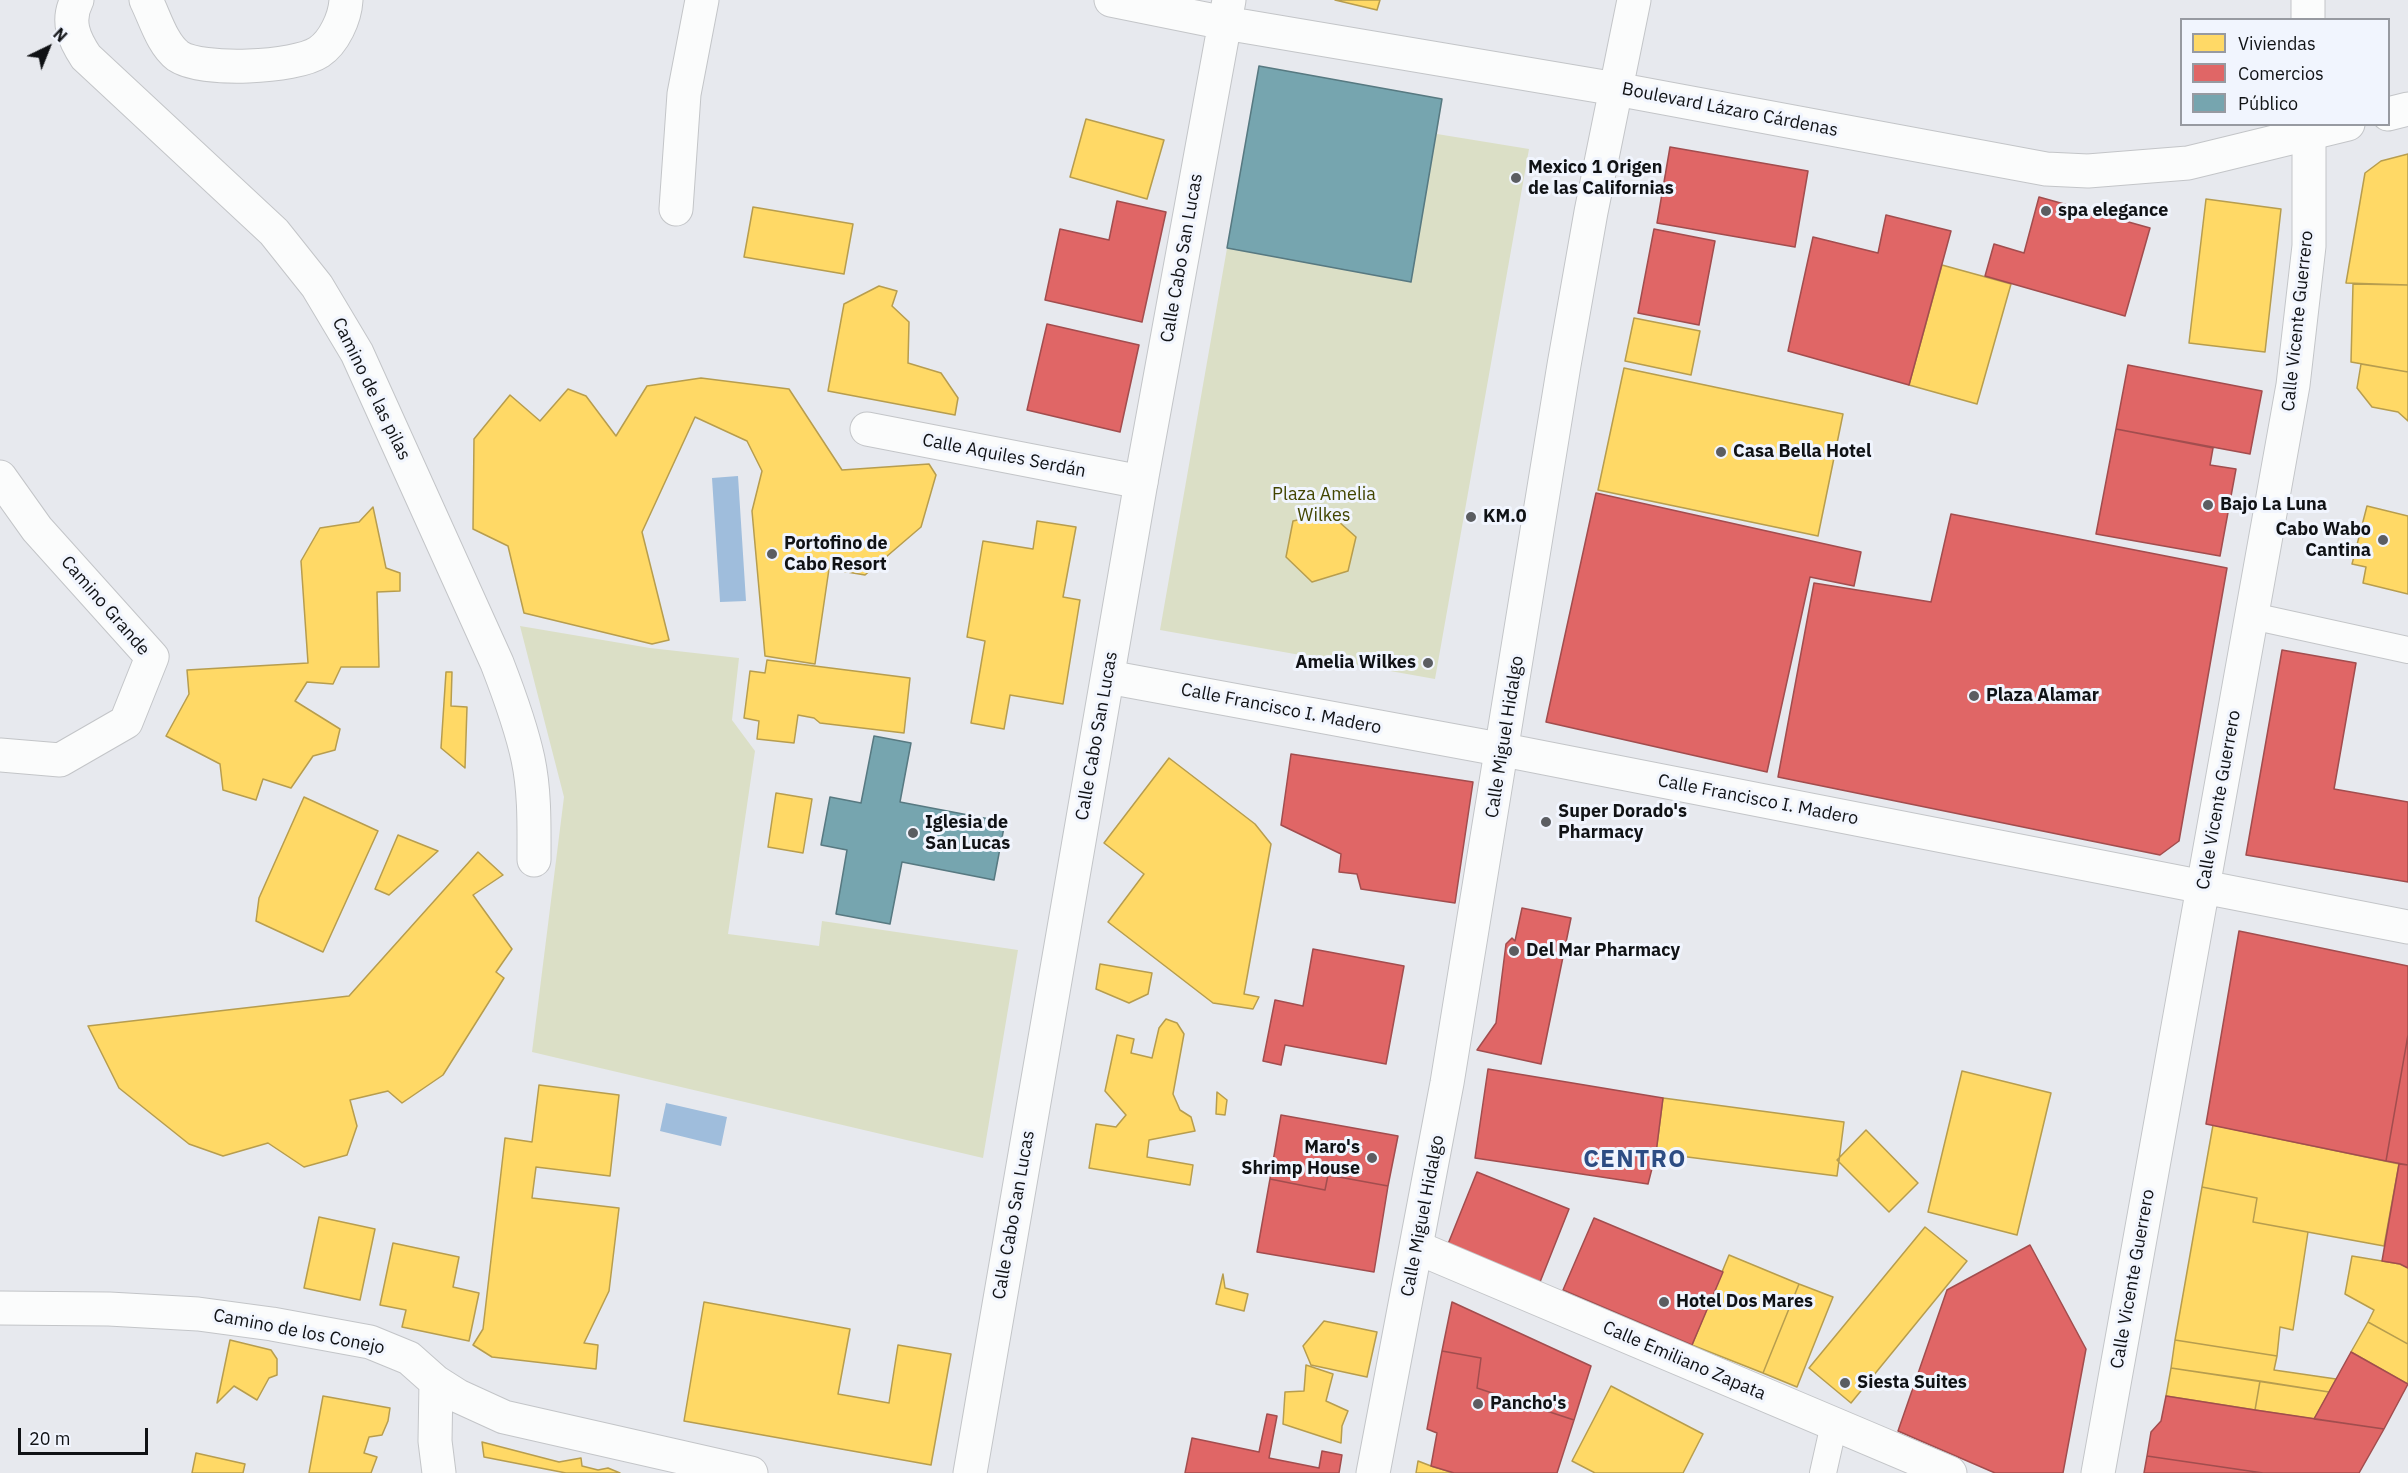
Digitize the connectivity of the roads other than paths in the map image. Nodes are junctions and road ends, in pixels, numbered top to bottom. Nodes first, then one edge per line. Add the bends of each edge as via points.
1 (77, 0) edge
2 (146, 0) edge
3 (346, 0) edge
4 (702, 0) edge
5 (1111, 0) edge
6 (1634, 0) edge
7 (2308, 0) edge
8 (1227, 12) edge
9 (2308, 18) edge
10 (1616, 89) junction
11 (2408, 109) edge
12 (2390, 114) edge
13 (2332, 126) edge
14 (2309, 129) edge
15 (676, 209) dead end
16 (867, 429) dead end
17 (0, 477) edge
18 (1142, 482) junction
19 (2252, 616) junction
20 (2408, 650) edge
21 (1108, 677) junction
22 (1504, 750) junction
23 (0, 755) edge
24 (534, 860) dead end
25 (2203, 888) junction
26 (2408, 927) edge
27 (1418, 1248) junction
28 (0, 1308) edge
29 (436, 1382) junction
30 (1834, 1424) junction
31 (439, 1473) edge
32 (751, 1473) edge
33 (970, 1473) edge
34 (1373, 1473) edge
35 (1823, 1473) edge
36 (1950, 1473) edge
37 (2098, 1473) edge

1 - 24 street, Camino de las pilas via 71,27 86,57 274,232 317,286 357,353 497,663 512,705 532,785
2 - 3 street via 176,54 200,65 243,67 302,59 321,51 336,30
4 - 15 street via 684,94
5 - 8 street, Boulevard Lázaro Cárdenas
6 - 10 street, Calle Miguel Hidalgo
7 - 9 street
8 - 10 street, Boulevard Lázaro Cárdenas
8 - 18 street, Calle Cabo San Lucas
10 - 14 street, Boulevard Lázaro Cárdenas via 2046,169 2088,171 2188,163
10 - 22 street, Calle Miguel Hidalgo via 1566,353
11 - 12 street
13 - 14 street, Boulevard Lázaro Cárdenas
14 - 19 street, Calle Vicente Guerrero via 2309,246 2293,385
16 - 18 street, Calle Aquiles Serdán
17 - 23 street, Camino Grande via 37,529 153,657 126,722 60,760
18 - 21 street, Calle Cabo San Lucas
19 - 20 lane
19 - 25 street, Calle Vicente Guerrero
21 - 22 street, Calle Francisco I. Madero
21 - 33 street, Calle Cabo San Lucas
22 - 25 street, Calle Francisco I. Madero
22 - 27 street, Calle Miguel Hidalgo
25 - 26 street, Calle Francisco I. Madero
25 - 37 street, Calle Vicente Guerrero
27 - 30 street, Calle Emiliano Zapata
27 - 34 street, Calle Miguel Hidalgo
28 - 29 street, Camino de los Conejo via 109,1309 272,1323 390,1348 423,1367
29 - 31 street
29 - 32 street, Camino de los Conejo via 504,1417
30 - 35 lane
30 - 36 street, Calle Emiliano Zapata

